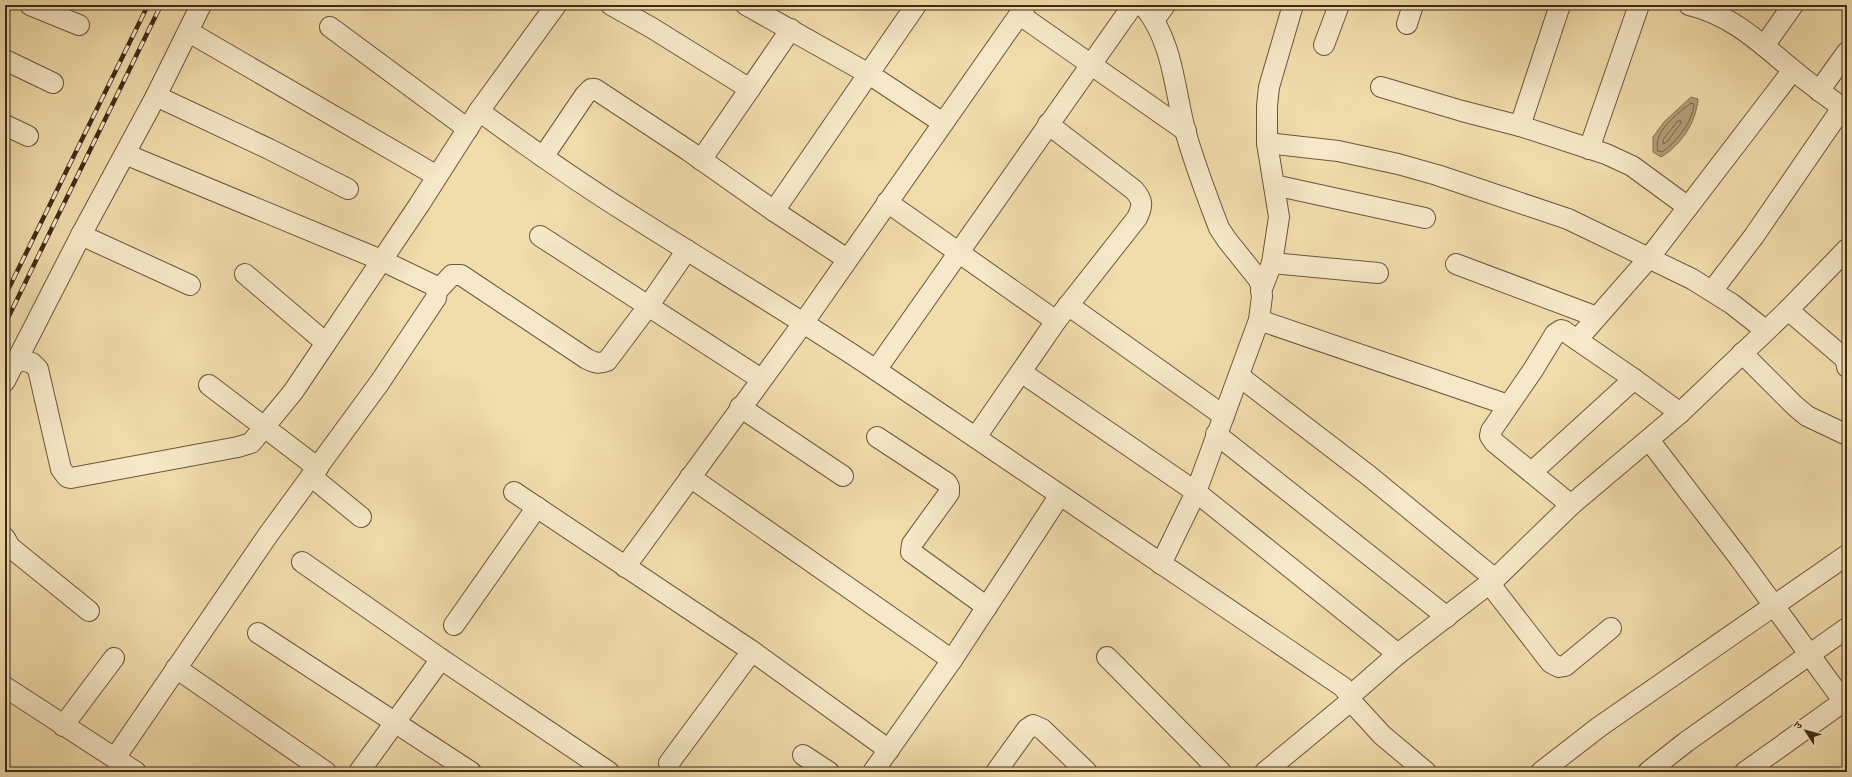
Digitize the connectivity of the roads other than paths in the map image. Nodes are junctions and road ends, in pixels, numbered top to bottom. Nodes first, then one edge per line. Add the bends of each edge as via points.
1 (30, 5) edge
2 (201, 5) edge
3 (556, 5) edge
4 (611, 5) edge
5 (746, 5) edge
6 (916, 5) edge
7 (1133, 5) edge
8 (1293, 5) edge
9 (1339, 5) edge
10 (1413, 5) edge
11 (1560, 5) edge
12 (1639, 5) edge
13 (1793, 5) edge
14 (1694, 6) edge
15 (1023, 10) edge
16 (1154, 10) edge
17 (1407, 24) dead end
18 (79, 25) dead end
19 (330, 27) dead end
20 (790, 30) junction
21 (189, 32) junction
22 (1324, 45) dead end
23 (1764, 46) junction
24 (1847, 52) edge
25 (5, 60) edge
26 (1090, 64) junction
27 (1793, 70) junction
28 (870, 74) junction
29 (53, 83) dead end
30 (1381, 87) dead end
31 (750, 89) junction
32 (1819, 91) junction
33 (156, 96) junction
34 (1845, 109) edge
35 (479, 111) junction
36 (943, 123) junction
37 (1048, 124) junction
38 (5, 125) edge
39 (1520, 126) junction
40 (468, 129) junction
41 (1186, 130) junction
42 (28, 136) dead end
43 (1268, 143) junction
44 (1589, 149) junction
45 (125, 154) junction
46 (543, 157) junction
47 (700, 160) junction
48 (437, 176) junction
49 (1274, 185) junction
50 (348, 189) dead end
51 (888, 202) junction
52 (1688, 207) junction
53 (774, 211) junction
54 (1425, 218) dead end
55 (81, 235) junction
56 (540, 236) dead end
57 (1847, 249) edge
58 (687, 250) junction
59 (959, 252) junction
60 (847, 258) junction
61 (1649, 258) junction
62 (381, 260) junction
63 (1272, 263) junction
64 (1456, 264) dead end
65 (1378, 273) dead end
66 (245, 274) dead end
67 (190, 285) dead end
68 (1262, 291) junction
69 (1712, 291) junction
70 (437, 292) junction
71 (1068, 305) junction
72 (649, 306) junction
73 (1788, 310) junction
74 (1596, 317) junction
75 (1259, 320) junction
76 (1056, 321) junction
77 (804, 322) junction
78 (1765, 330) junction
79 (1577, 340) junction
80 (326, 343) junction
81 (1742, 352) junction
82 (16, 362) junction
83 (1847, 367) edge
84 (876, 370) junction
85 (1021, 372) junction
86 (1240, 376) junction
87 (761, 379) junction
88 (1634, 379) junction
89 (5, 381) edge
90 (209, 385) dead end
91 (1508, 405) junction
92 (740, 408) junction
93 (1680, 413) junction
94 (1224, 416) junction
95 (265, 427) junction
96 (1216, 434) junction
97 (1847, 436) edge
98 (877, 437) dead end
99 (976, 437) junction
100 (1649, 440) junction
101 (315, 472) junction
102 (1532, 472) junction
103 (843, 476) dead end
104 (690, 477) junction
105 (514, 492) dead end
106 (1196, 492) junction
107 (1060, 495) junction
108 (1571, 505) junction
109 (536, 506) junction
110 (361, 517) dead end
111 (5, 538) edge
112 (1847, 555) edge
113 (302, 562) dead end
114 (1161, 564) junction
115 (626, 567) junction
116 (1492, 581) junction
117 (1775, 606) junction
118 (987, 607) junction
119 (89, 611) dead end
120 (1447, 616) junction
121 (454, 625) dead end
122 (1611, 628) dead end
123 (1847, 628) edge
124 (258, 633) dead end
125 (752, 651) junction
126 (1398, 654) junction
127 (1809, 654) junction
128 (1107, 657) dead end
129 (114, 658) dead end
130 (441, 659) junction
131 (952, 660) junction
132 (176, 668) junction
133 (5, 687) edge
134 (1350, 698) junction
135 (1846, 702) edge
136 (394, 722) junction
137 (63, 726) junction
138 (889, 750) junction
139 (804, 755) dead end
140 (114, 758) junction
141 (669, 763) dead end
142 (136, 772) edge
143 (326, 772) edge
144 (359, 772) edge
145 (471, 772) edge
146 (609, 772) edge
147 (829, 772) edge
148 (873, 772) edge
149 (996, 772) edge
150 (1087, 772) edge
151 (1221, 772) edge
152 (1265, 772) edge
153 (1424, 772) edge
154 (1541, 772) edge
155 (1648, 772) edge
156 (1745, 772) edge

1 - 18 street
2 - 21 street
3 - 35 street
4 - 31 street
5 - 20 street
6 - 28 street
7 - 26 street
8 - 43 street via 1269,87
9 - 22 street
10 - 17 street
11 - 39 street
12 - 44 street
13 - 23 street
14 - 23 street via 1725,17
15 - 26 street
15 - 36 street
16 - 41 street via 1171,60
19 - 40 street
20 - 28 street
20 - 31 street
21 - 33 street
21 - 48 street
23 - 27 street
24 - 32 street
25 - 29 street
26 - 37 street
26 - 41 street
27 - 32 street
27 - 52 street
28 - 36 street
28 - 53 street
30 - 39 street
31 - 47 street
32 - 34 street
33 - 45 street
33 - 50 street
34 - 69 street
35 - 40 street
35 - 46 street
36 - 51 street
37 - 59 street
37 - 71 street via 1134,190 1142,202 1137,218
38 - 42 street
39 - 44 street
40 - 48 street
41 - 68 street via 1219,228 1259,280
43 - 49 street
43 - 61 street via 1338,151 1437,175 1568,219
44 - 52 street via 1632,166
45 - 55 street
45 - 62 street
46 - 47 street via 585,95 595,88
46 - 58 street
47 - 53 street
48 - 62 street
49 - 54 street
49 - 63 street via 1279,217
51 - 59 street
51 - 60 street
52 - 61 street
53 - 60 street
55 - 67 street
55 - 82 street
56 - 72 street
57 - 73 street
58 - 72 street
58 - 77 street
59 - 76 street
59 - 84 street
60 - 77 street
61 - 69 street
61 - 74 street
62 - 70 street via 433,285
62 - 80 street
63 - 65 street
63 - 68 street
64 - 74 street
66 - 80 street
68 - 75 street
69 - 78 street via 1744,312
70 - 72 street via 452,275 461,275 594,363 600,364 607,361
70 - 101 street via 436,298 380,382
71 - 76 street
71 - 94 street
72 - 87 street
73 - 78 street
73 - 83 street via 1843,357
74 - 79 street
75 - 86 street
75 - 91 street
76 - 85 street
77 - 84 street
77 - 87 street
78 - 81 street
79 - 88 street
79 - 91 street via 1561,330 1555,334
80 - 95 street via 293,392
81 - 93 street
81 - 97 street via 1807,416
82 - 89 street
82 - 95 street via 26,360 38,368 61,470 67,477 245,446
84 - 99 street
85 - 99 street
85 - 106 street
86 - 94 street
86 - 116 street via 1368,476
87 - 92 street
88 - 93 street
88 - 102 street
90 - 95 street
91 - 102 street via 1490,436
92 - 103 street
92 - 104 street
93 - 100 street
94 - 96 street
95 - 101 street
96 - 106 street
96 - 120 street
98 - 118 street via 949,487 949,492 912,544 911,552
99 - 107 street
100 - 108 street
100 - 117 street
101 - 110 street
101 - 132 street
102 - 108 street
104 - 115 street
104 - 131 street
105 - 109 street
106 - 114 street
106 - 126 street
107 - 114 street
107 - 118 street
108 - 116 street
109 - 115 street
109 - 121 street
111 - 119 street via 10,547
112 - 117 street
113 - 130 street
114 - 134 street via 1343,687
115 - 125 street
116 - 120 street
116 - 122 street via 1555,666 1564,666
117 - 127 street
117 - 154 street via 1599,727
118 - 131 street
120 - 126 street
123 - 127 street
124 - 136 street
125 - 138 street
125 - 141 street
126 - 134 street
127 - 135 street
127 - 155 street
128 - 151 street
129 - 137 street
130 - 136 street
130 - 146 street
131 - 138 street
132 - 140 street
132 - 143 street
133 - 137 street
134 - 152 street
134 - 153 street via 1382,735
135 - 156 street
136 - 144 street
136 - 145 street
137 - 140 street
138 - 148 street
139 - 147 street
140 - 142 street
149 - 150 street via 1033,725 1042,729

